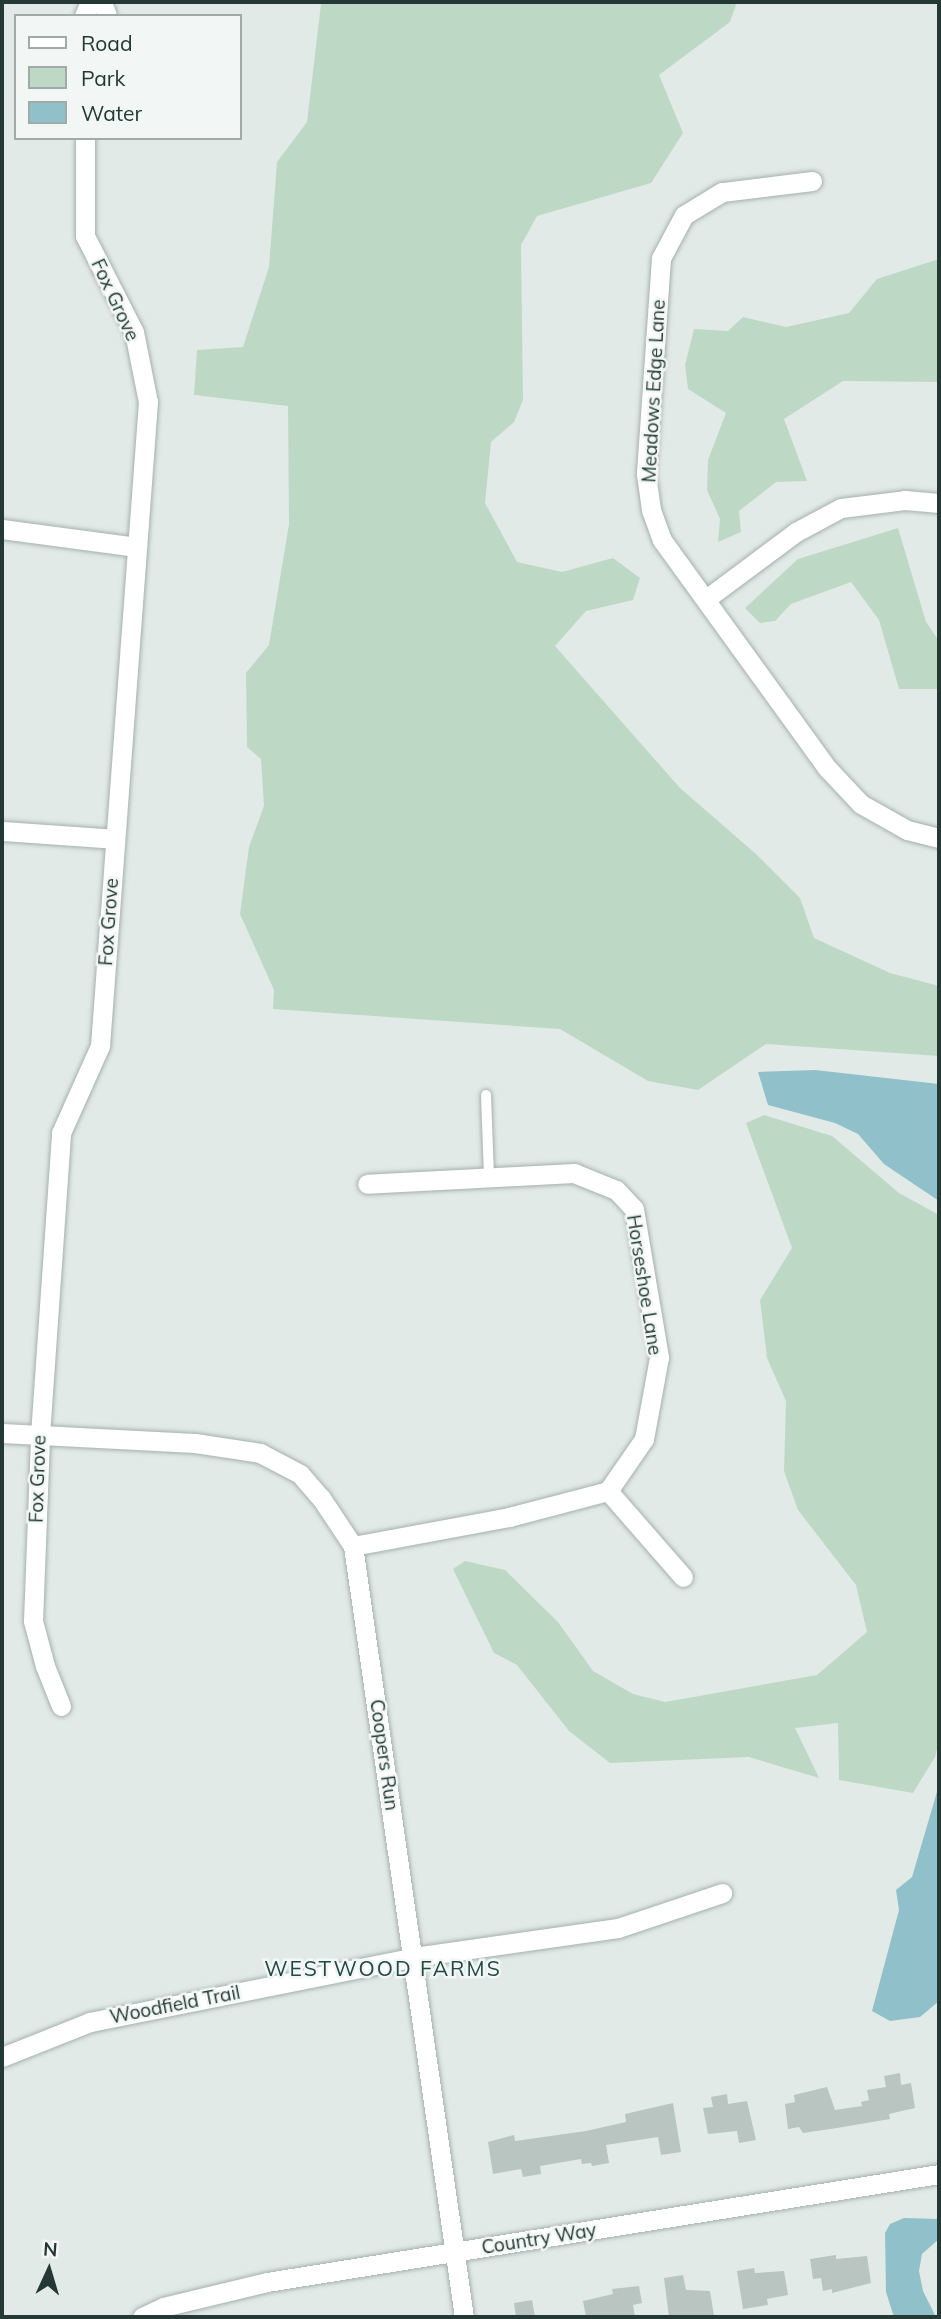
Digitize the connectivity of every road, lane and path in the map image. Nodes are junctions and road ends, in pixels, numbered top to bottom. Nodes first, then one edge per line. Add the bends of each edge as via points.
1 (85, 140) edge
2 (812, 181) dead end
3 (939, 503) edge
4 (2, 529) edge
5 (137, 547) junction
6 (706, 599) junction
7 (2, 831) edge
8 (939, 838) edge
9 (116, 839) junction
10 (486, 1095) dead end
11 (489, 1177) junction
12 (367, 1184) dead end
13 (2, 1433) edge
14 (40, 1435) junction
15 (608, 1491) junction
16 (354, 1546) junction
17 (683, 1577) dead end
18 (61, 1706) dead end
19 (722, 1893) dead end
20 (414, 1957) junction
21 (2, 2057) edge
22 (939, 2174) edge
23 (454, 2253) junction
24 (142, 2317) edge
25 (464, 2317) edge

1 - 5 street, Fox Grove via 85,236 134,332 148,402
2 - 6 street, Meadows Edge Lane via 722,192 684,215 661,258 646,474 651,510 662,540
3 - 6 street via 905,500 841,508 796,532
4 - 5 street
5 - 9 street, Fox Grove
6 - 8 street, Meadows Edge Lane via 828,769 860,804 907,830
7 - 9 street
9 - 14 street, Fox Grove via 100,1046 61,1133
10 - 11 lane
11 - 12 street, Horseshoe Lane
11 - 15 street, Horseshoe Lane via 574,1173 617,1190 634,1209 659,1357 644,1439
13 - 14 street, Coopers Run
14 - 16 street, Coopers Run via 195,1443 260,1453 299,1474
14 - 18 street, Fox Grove via 33,1621
15 - 16 street via 509,1517
15 - 17 street
16 - 20 street, Coopers Run
19 - 20 street, Woodfield Trail via 618,1928
20 - 21 street, Woodfield Trail via 90,2022
20 - 23 street, Coopers Run
22 - 23 street, Country Way
23 - 24 street, Country Way via 267,2282 163,2307
23 - 25 street, Coopers Run

